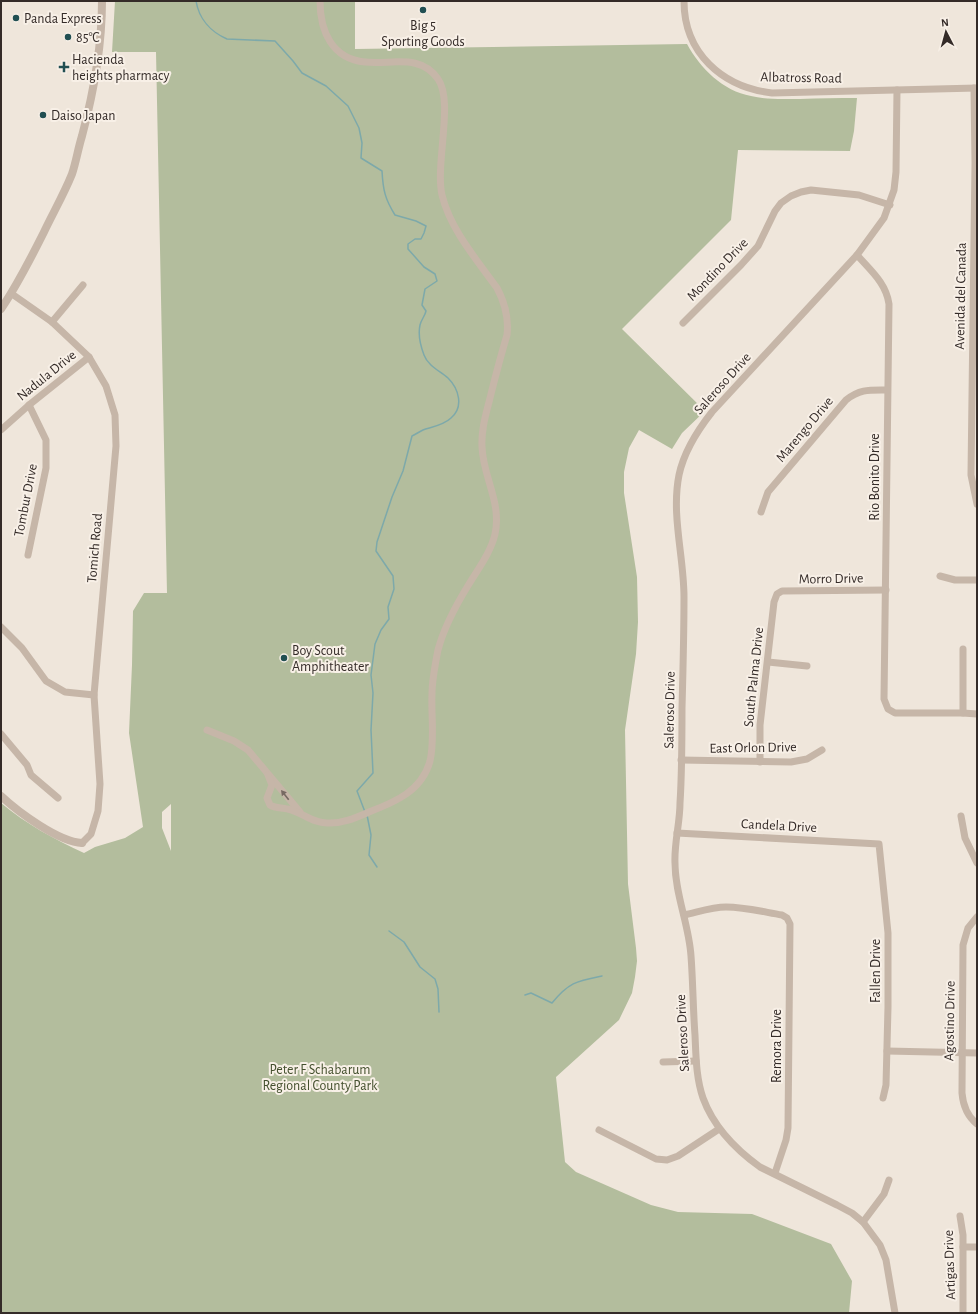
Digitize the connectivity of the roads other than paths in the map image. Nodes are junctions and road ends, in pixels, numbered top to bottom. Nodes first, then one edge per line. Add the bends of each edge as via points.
1 (102, 1) edge
2 (320, 1) edge
3 (684, 1) edge
4 (975, 88) edge
5 (897, 90) junction
6 (976, 163) edge
7 (890, 205) junction
8 (975, 240) edge
9 (857, 256) junction
10 (83, 285) dead end
11 (12, 294) junction
12 (1, 309) edge
13 (975, 317) edge
14 (52, 322) junction
15 (683, 323) dead end
16 (89, 357) junction
17 (887, 390) junction
18 (29, 405) junction
19 (1, 430) edge
20 (977, 504) edge
21 (761, 512) dead end
22 (28, 555) dead end
23 (940, 576) dead end
24 (977, 580) edge
25 (886, 590) junction
26 (777, 594) joint
27 (2, 631) edge
28 (963, 649) dead end
29 (768, 662) junction
30 (807, 666) dead end
31 (94, 695) junction
32 (963, 713) junction
33 (977, 714) edge
34 (207, 730) dead end
35 (1, 734) edge
36 (822, 750) dead end
37 (681, 760) junction
38 (760, 762) junction
39 (268, 775) junction
40 (1, 796) edge
41 (58, 798) dead end
42 (302, 815) junction
43 (961, 816) dead end
44 (677, 833) junction
45 (82, 843) joint
46 (879, 844) joint
47 (977, 863) edge
48 (684, 915) junction
49 (977, 918) edge
50 (887, 1051) junction
51 (962, 1052) junction
52 (977, 1053) edge
53 (696, 1061) junction
54 (663, 1062) dead end
55 (882, 1098) dead end
56 (977, 1124) edge
57 (719, 1129) junction
58 (599, 1130) dead end
59 (775, 1173) junction
60 (889, 1180) dead end
61 (960, 1216) dead end
62 (863, 1222) junction
63 (963, 1247) junction
64 (977, 1247) edge
65 (895, 1313) edge
66 (963, 1313) edge

1 - 11 street via 100,42 91,102 72,172 64,193
2 - 42 street via 323,28 338,51 349,58 365,62 420,64 434,73 440,82 445,101 440,174 444,201 457,230 502,297 507,320 506,335 482,432 484,462 496,508 493,542 453,612 438,650 432,683 432,747 427,769 406,795 346,822 325,823
3 - 5 street, Albatross Road via 690,33 701,55 717,72 737,84 772,93
4 - 5 street, Albatross Road
4 - 6 street, Avenida del Canada
5 - 7 street, Saleroso Drive via 896,172
6 - 8 street, Avenida del Canada
7 - 9 street, Saleroso Drive via 884,218
7 - 15 street, Mondino Drive via 859,195 811,190 791,196 775,211 758,246
8 - 13 street, Avenida del Canada
9 - 17 street, Rio Bonito Drive via 884,286 888,296
9 - 37 street, Saleroso Drive via 712,412 696,432 683,462 676,502 684,596
10 - 14 street
11 - 12 street
11 - 14 street, Tomich Road
13 - 20 street, Avenida del Canada via 971,474
14 - 16 street, Tomich Road
16 - 18 street, Nadula Drive
16 - 31 street, Tomich Road via 106,386 115,415 116,446
17 - 21 street, Marengo Drive via 865,390 855,393 846,400 768,492
17 - 25 street, Rio Bonito Drive
18 - 19 street, Nadula Drive
18 - 22 street, Tombur Drive via 46,440 46,468
23 - 24 street via 955,580
25 - 26 street, Morro Drive via 782,591
25 - 32 street, Rio Bonito Drive via 884,699 888,710 895,713
26 - 29 street, South Palma Drive
27 - 31 street via 22,648 46,681 65,692
28 - 32 street
29 - 30 street
29 - 38 street, South Palma Drive via 760,725
31 - 45 street, Tomich Road via 100,784 98,811 91,834
32 - 33 street
34 - 39 street via 244,747
35 - 41 street via 28,765 31,775
36 - 38 street, East Orlon Drive via 807,759
37 - 38 street, East Orlon Drive
37 - 44 street, Saleroso Drive
42 -> 39 street
39 - 42 street via 272,785 267,796 268,803 272,807 290,809
40 - 45 street via 47,829 74,842
43 - 47 street via 965,838
44 - 46 street, Candela Drive
44 - 48 street, Saleroso Drive via 675,874
46 - 50 street, Fallen Drive via 888,933
48 - 53 street, Saleroso Drive via 691,954
48 - 59 street, Remora Drive via 726,907 782,915 790,924 788,1128
49 - 51 street, Agostino Drive via 968,928 963,945
50 - 51 street
50 - 55 street, Fallen Drive via 886,1085
51 - 52 street
51 - 56 street, Agostino Drive via 963,1104
53 - 54 street
53 - 57 street, Saleroso Drive via 703,1097
57 - 58 street via 678,1156 667,1160 656,1159
57 - 59 street, Saleroso Drive via 738,1151 760,1167
59 - 62 street, Saleroso Drive via 852,1213
60 - 62 street via 884,1194
61 - 63 street, Artigas Drive
62 - 65 street, Saleroso Drive via 880,1245 886,1260
63 - 64 street
63 - 66 street, Artigas Drive

